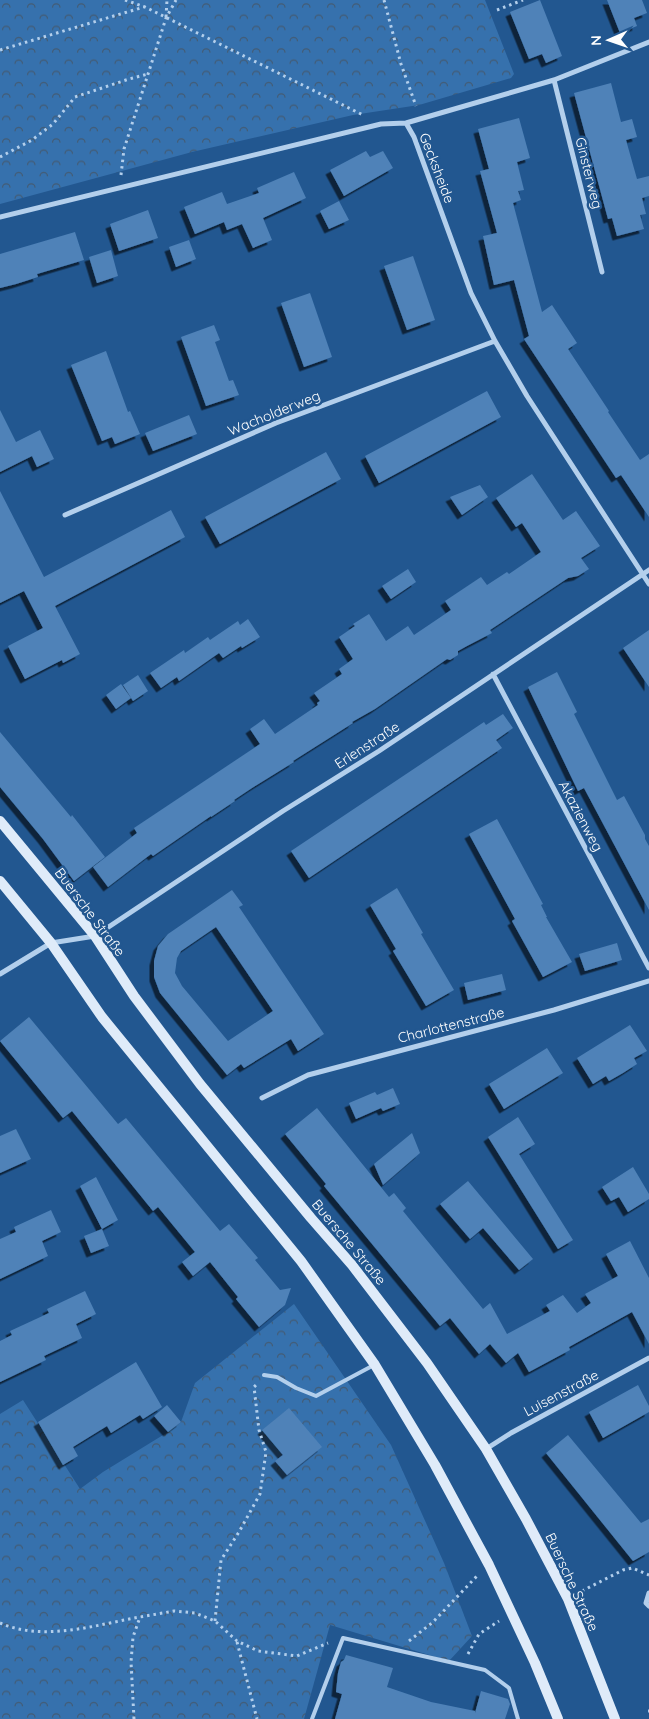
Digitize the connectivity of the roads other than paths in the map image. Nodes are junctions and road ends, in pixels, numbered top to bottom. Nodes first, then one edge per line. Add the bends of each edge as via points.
1 (649, 42) edge
2 (554, 80) junction
3 (406, 124) junction
4 (0, 217) edge
5 (602, 272) dead end
6 (496, 342) junction
7 (65, 515) dead end
8 (649, 570) edge
9 (642, 574) junction
10 (649, 584) edge
11 (492, 674) junction
12 (0, 821) edge
13 (0, 881) edge
14 (95, 936) junction
15 (51, 944) junction
16 (649, 968) edge
17 (0, 974) edge
18 (649, 981) edge
19 (262, 1098) dead end
20 (649, 1358) edge
21 (375, 1365) junction
22 (264, 1375) road end
23 (486, 1449) junction
24 (649, 1592) edge
25 (648, 1605) edge
26 (312, 1719) edge
27 (518, 1719) edge
28 (558, 1719) edge
29 (615, 1719) edge

1 - 2 street
2 - 3 street
2 - 5 street, Ginsterweg
3 - 4 street, Gecksheide via 381,124
3 - 6 street, Gecksheide via 414,137 471,293
6 - 7 street, Wacholderweg via 276,423
6 - 9 street, Gecksheide via 527,396
8 - 9 street, Erlenstraße
9 - 10 street, Gecksheide
9 - 11 street, Erlenstraße
11 - 14 street, Erlenstraße
11 - 16 street, Akazienweg
12 - 14 main road, Buersche Straße
13 - 15 main road
14 - 15 street
14 - 23 main road, Buersche Straße via 134,996 200,1084 375,1294
15 - 17 street
15 - 21 main road via 102,1017 301,1260
18 - 19 street, Charlottenstraße via 606,996 308,1075
20 - 23 street, Luisenstraße via 511,1432
21 - 22 lane via 316,1396 277,1377
21 - 28 main road via 435,1465 488,1565
23 - 29 main road, Buersche Straße via 568,1599
24 - 25 street
26 - 27 lane via 343,1638 486,1670 510,1688

